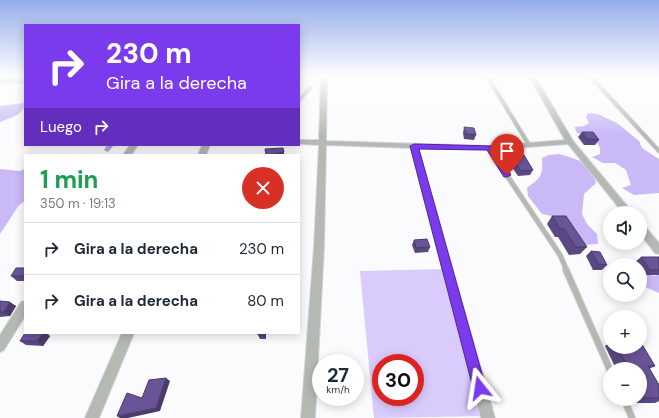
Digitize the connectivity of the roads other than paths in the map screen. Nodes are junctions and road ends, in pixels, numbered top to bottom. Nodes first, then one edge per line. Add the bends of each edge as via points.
1 (324, 96) edge
2 (499, 96) edge
3 (543, 96) edge
4 (608, 96) edge
5 (300, 142) edge
6 (324, 142) junction
7 (570, 142) junction
8 (529, 145) junction
9 (414, 146) junction
10 (489, 148) junction
11 (659, 151) edge
12 (622, 206) edge
13 (647, 235) edge
14 (659, 250) edge
15 (24, 308) edge
16 (128, 334) edge
17 (0, 346) edge
18 (606, 362) edge
19 (627, 406) edge
20 (92, 418) edge
21 (308, 418) edge
22 (488, 418) edge
23 (632, 418) edge

1 - 6 street
2 - 8 lane
3 - 7 street
4 - 11 lane
5 - 6 street
6 - 9 street
6 - 21 street
7 - 8 street
7 - 12 street
8 - 10 street
9 - 10 street
9 - 22 street
10 - 18 lane via 560,254
13 - 14 street
15 - 17 street
16 - 20 street
19 - 23 lane

